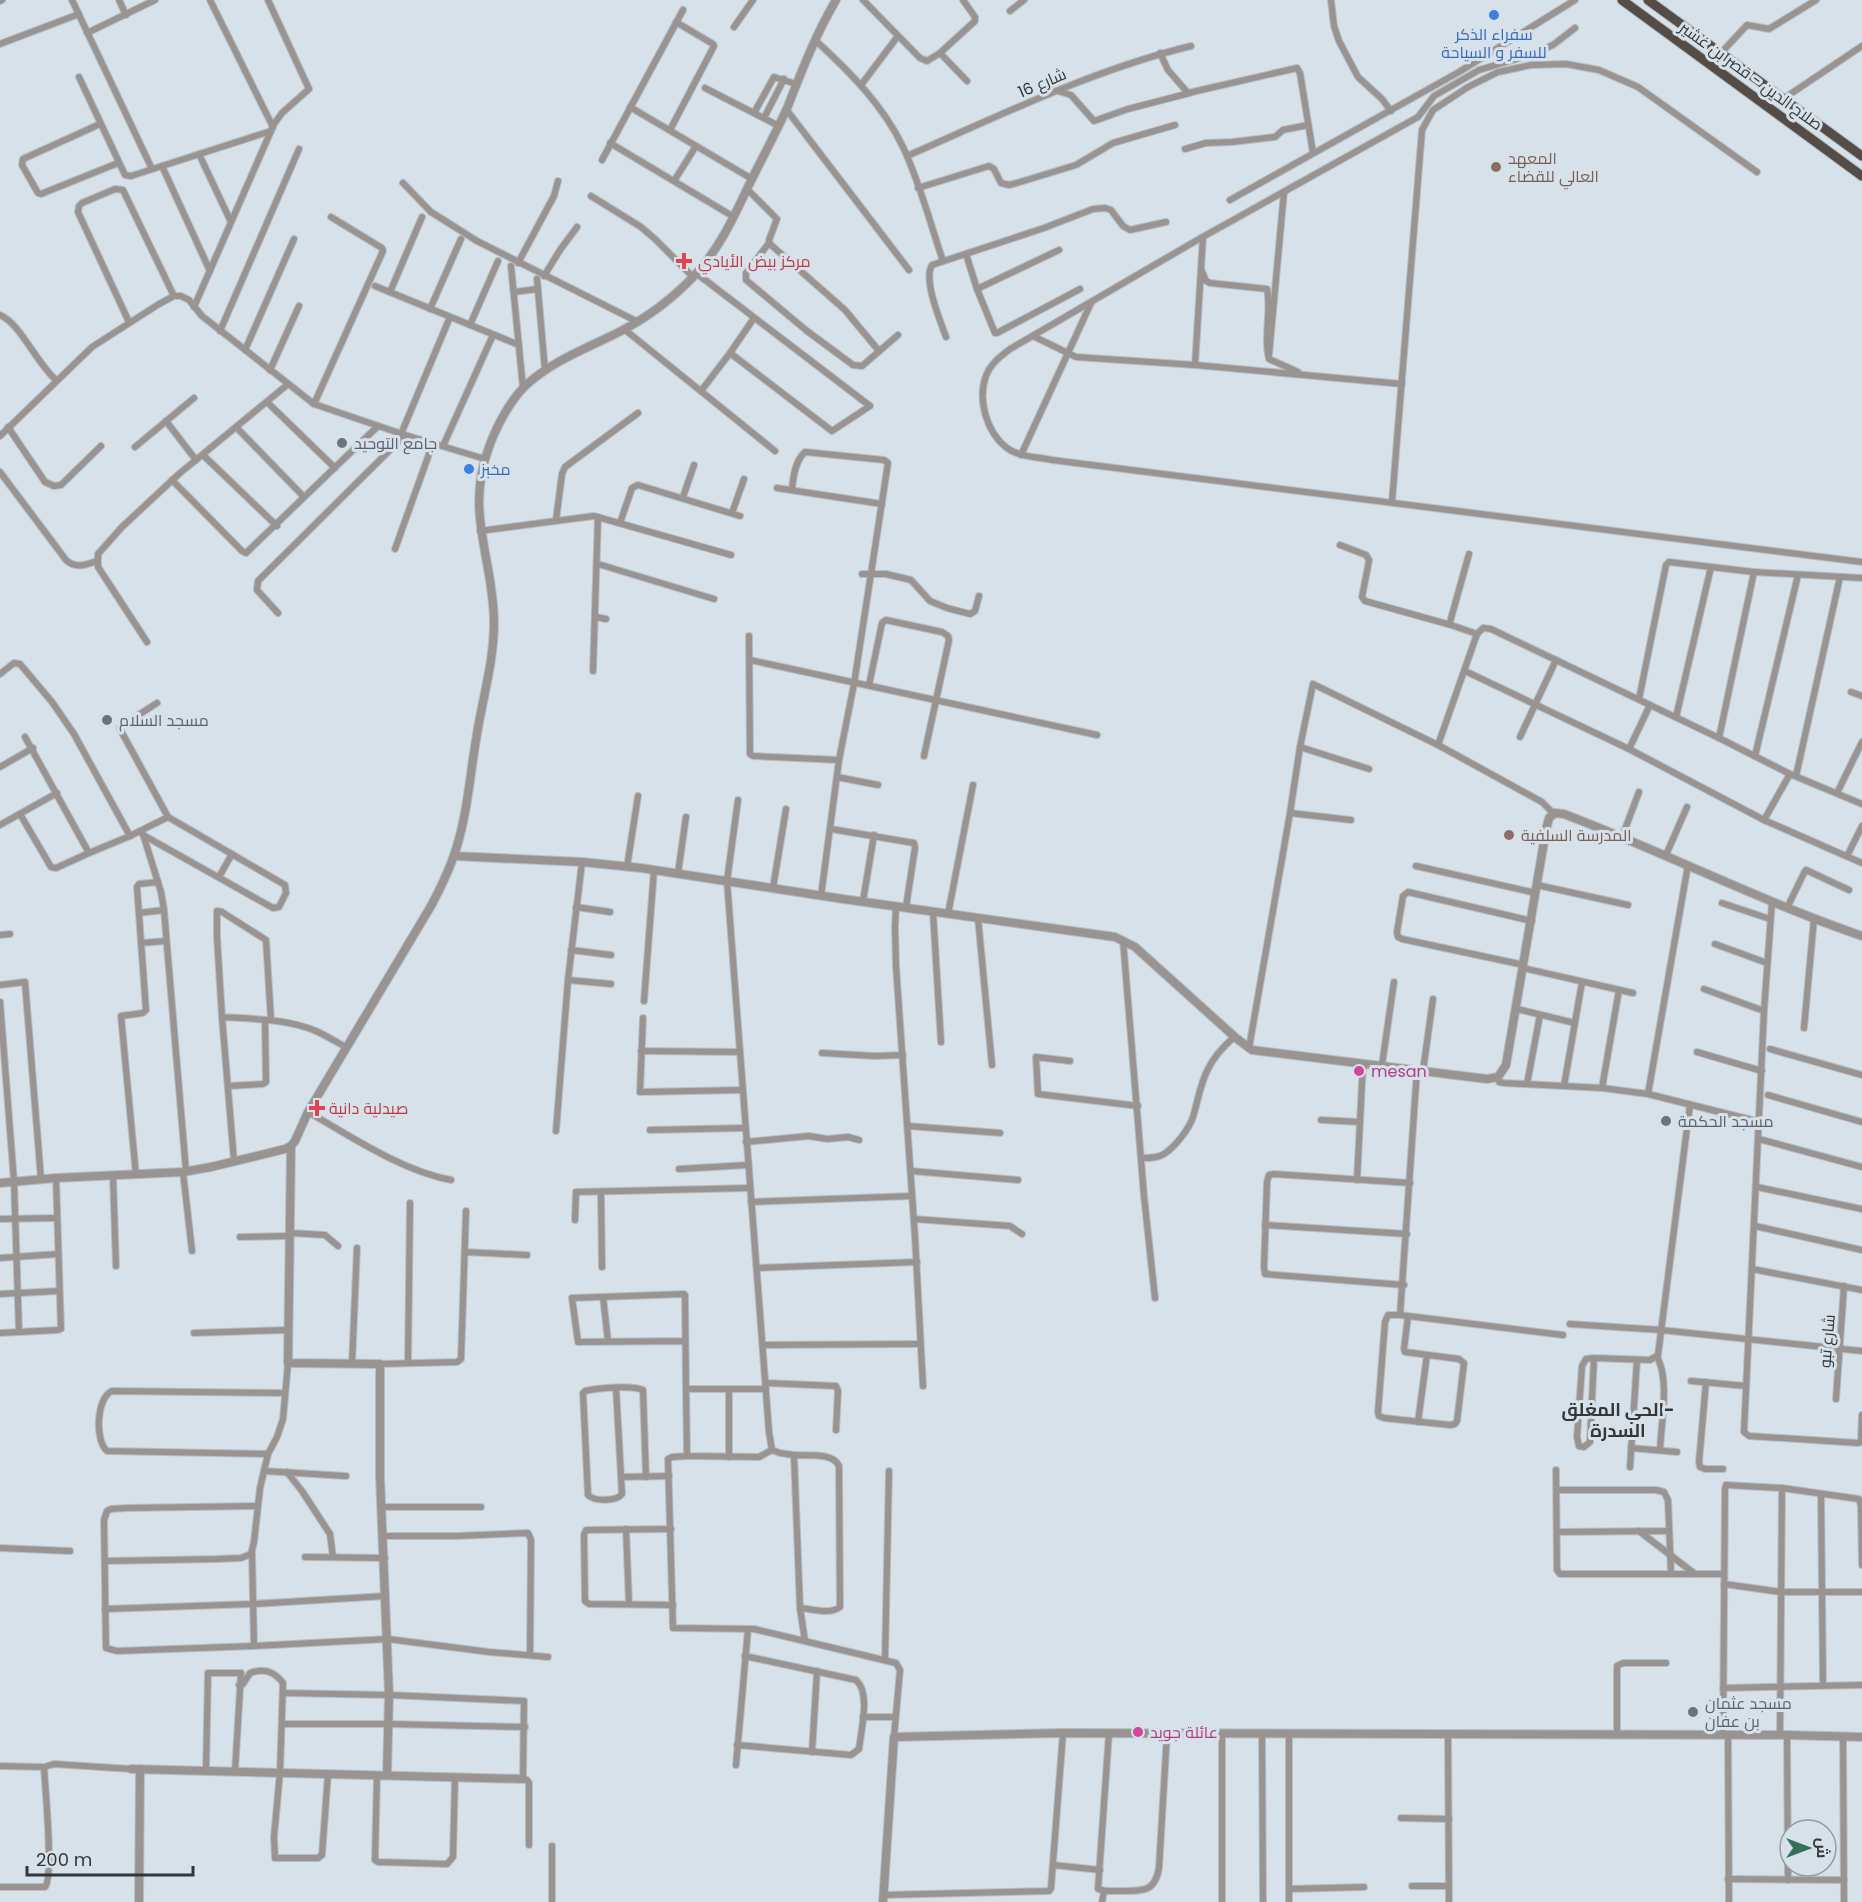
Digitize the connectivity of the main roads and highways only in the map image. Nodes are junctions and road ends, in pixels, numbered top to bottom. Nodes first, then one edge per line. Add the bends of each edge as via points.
1 (1622, 0) edge
2 (1647, 0) edge
3 (1633, 4) edge
4 (1862, 156) edge
5 (1862, 176) edge

1 - 3 highway, صلاح الدين - قصر بن غشير
2 - 4 highway
3 - 5 highway, صلاح الدين - قصر بن غشير

